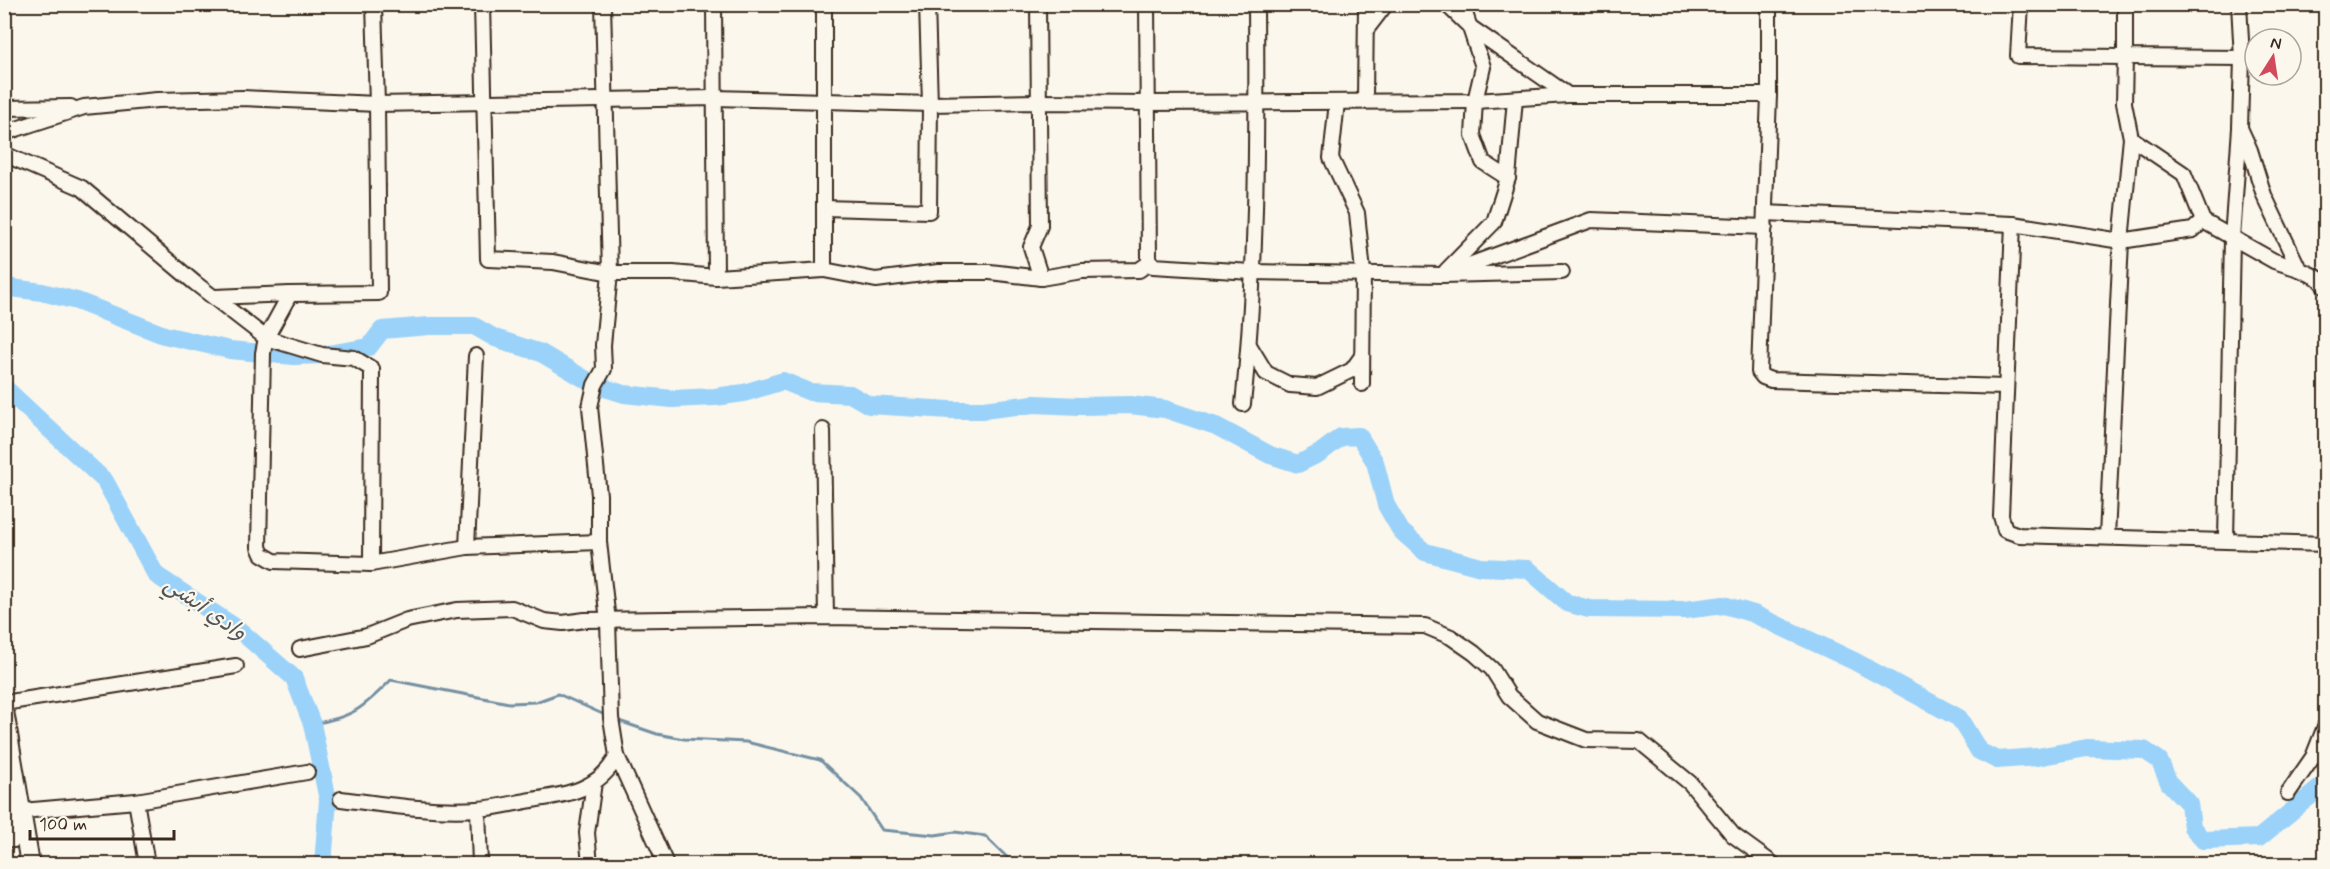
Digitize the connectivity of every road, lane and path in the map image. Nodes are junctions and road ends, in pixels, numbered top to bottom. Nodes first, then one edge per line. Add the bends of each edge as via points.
1 (374, 4) edge
2 (482, 4) edge
3 (603, 4) edge
4 (714, 4) edge
5 (824, 4) edge
6 (927, 4) edge
7 (1038, 4) edge
8 (1147, 4) edge
9 (1256, 4) edge
10 (1366, 4) edge
11 (1386, 4) edge
12 (1446, 4) edge
13 (1462, 4) edge
14 (1769, 4) edge
15 (2021, 4) edge
16 (2125, 4) edge
17 (2239, 4) edge
18 (1470, 27) junction
19 (1366, 30) junction
20 (2125, 57) junction
21 (2242, 58) junction
22 (1568, 95) junction
23 (1769, 95) junction
24 (715, 98) junction
25 (1515, 99) junction
26 (606, 100) junction
27 (1365, 100) junction
28 (1474, 101) junction
29 (1038, 102) junction
30 (1337, 102) junction
31 (825, 103) junction
32 (1148, 103) junction
33 (1257, 103) junction
34 (377, 104) junction
35 (486, 104) junction
36 (930, 104) junction
37 (84, 106) junction
38 (4, 108) edge
39 (2240, 128) junction
40 (4, 133) edge
41 (2131, 138) junction
42 (4, 154) edge
43 (1508, 178) junction
44 (824, 208) junction
45 (1765, 220) junction
46 (2203, 221) junction
47 (2013, 224) junction
48 (2232, 238) junction
49 (2121, 241) junction
50 (1149, 263) junction
51 (2300, 269) junction
52 (824, 270) junction
53 (1252, 272) junction
54 (1363, 272) junction
55 (1562, 272) dead end
56 (610, 273) junction
57 (1443, 275) junction
58 (716, 278) junction
59 (1041, 278) junction
60 (2325, 287) edge
61 (290, 294) junction
62 (215, 297) junction
63 (266, 338) junction
64 (1250, 345) junction
65 (476, 356) dead end
66 (1362, 356) junction
67 (1362, 384) dead end
68 (2006, 387) junction
69 (1243, 404) dead end
70 (823, 430) dead end
71 (2107, 537) junction
72 (2226, 540) junction
73 (599, 543) junction
74 (2325, 544) edge
75 (467, 547) junction
76 (370, 564) junction
77 (826, 617) junction
78 (608, 621) junction
79 (300, 649) dead end
80 (236, 666) dead end
81 (4, 703) edge
82 (4, 711) edge
83 (2325, 724) edge
84 (617, 756) junction
85 (308, 772) dead end
86 (8, 777) edge
87 (594, 782) junction
88 (2288, 793) dead end
89 (341, 799) dead end
90 (136, 801) junction
91 (478, 809) junction
92 (12, 816) edge
93 (18, 864) edge
94 (30, 864) edge
95 (147, 864) edge
96 (480, 864) edge
97 (590, 864) edge
98 (666, 864) edge
99 (1773, 864) edge

1 - 34 street
2 - 35 street
3 - 26 street
4 - 24 street
5 - 31 street
6 - 36 street
7 - 29 street
8 - 32 street
9 - 33 street
10 - 19 street
11 - 19 street
12 - 18 street
13 - 18 street
14 - 23 street
15 - 20 street via 2018,56
16 - 20 street
17 - 21 street
18 - 22 street
18 - 28 street via 1483,68
19 - 27 street
20 - 21 street
20 - 41 street via 2124,103
21 - 39 street
22 - 23 street
22 - 25 street
23 - 45 street
24 - 26 street
24 - 31 street
24 - 58 street
25 - 28 street
25 - 43 street
26 - 35 street
26 - 56 street
27 - 28 street
27 - 30 street
28 - 43 street via 1473,135 1483,162
29 - 32 street
29 - 36 street
29 - 59 street via 1040,226 1031,247
30 - 33 street
30 - 54 street via 1331,158 1357,213
31 - 36 street
31 - 44 street
32 - 33 street
32 - 50 street
33 - 53 street
34 - 35 street
34 - 37 street via 243,98
34 - 61 street via 379,293
35 - 56 street via 488,259 553,262
36 - 44 street via 929,211
37 - 38 street
37 - 40 street
39 - 48 street
39 - 51 street via 2264,195
41 - 46 street via 2184,174
41 - 49 street
42 - 62 street via 82,188
43 - 57 street via 1494,222
44 - 52 street
45 - 47 street
45 - 57 street via 1591,220
45 - 68 street via 1760,372 1763,377
46 - 48 street
46 - 49 street via 2193,230
47 - 49 street
47 - 68 street
48 - 51 street via 2274,261
48 - 72 street
49 - 71 street
50 - 53 street via 1158,268
50 - 59 street via 1139,270 1082,271
51 - 60 street via 2318,278
52 - 58 street
52 - 59 street via 876,280 938,272 990,272
53 - 54 street
53 - 64 street
54 - 57 street
54 - 66 street
55 - 57 street
56 - 58 street
56 - 73 street via 603,369 590,407
61 - 62 street
61 - 63 street
62 - 63 street
63 - 76 street via 322,355 354,358 372,369
63 - 76 street via 259,547 262,554 274,561
64 - 66 street via 1266,373 1290,385 1317,387 1352,370
64 - 69 street
65 - 75 street
66 - 67 street
68 - 71 street via 2001,516 2005,530 2019,535
70 - 77 street
71 - 72 street
72 - 74 street
73 - 75 street
73 - 78 street
75 - 76 street
77 - 78 street
77 - 99 street via 1425,626 1451,637 1480,658 1509,696 1537,721 1586,740 1639,741 1690,783 1733,835
78 - 79 street via 544,621 512,608 457,610 407,620 367,636
78 - 84 street via 611,718
80 - 81 street
82 - 86 main road
83 - 88 street via 2313,757
84 - 87 street
84 - 98 street
85 - 90 street
86 - 92 main road
87 - 91 street via 573,794
87 - 97 street via 588,833
89 - 91 street via 394,806
90 - 92 street
90 - 95 street
91 - 96 street
92 - 93 main road
92 - 94 main road

